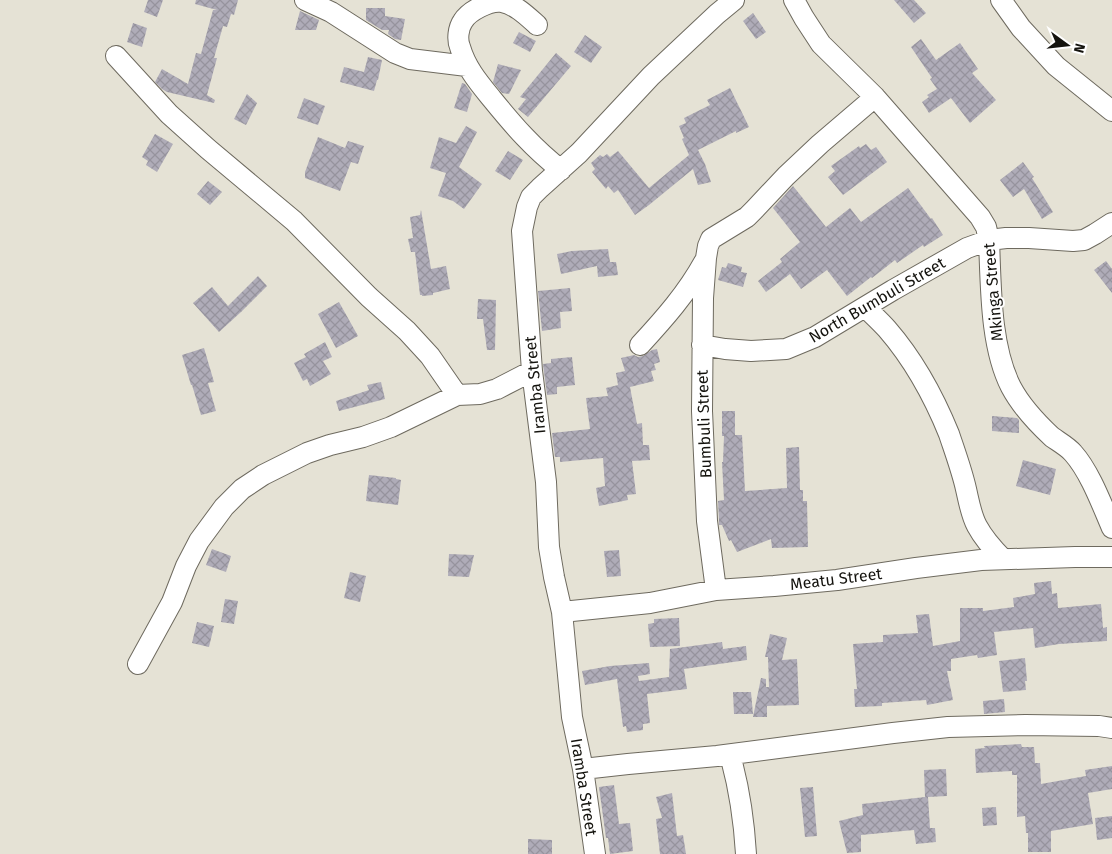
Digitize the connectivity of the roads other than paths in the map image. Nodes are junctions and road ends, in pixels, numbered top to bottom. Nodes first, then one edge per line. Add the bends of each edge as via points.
1 (305, 0) edge
2 (734, 0) edge
3 (794, 0) edge
4 (1001, 0) edge
5 (537, 25) dead end
6 (116, 56) dead end
7 (467, 66) junction
8 (875, 97) junction
9 (1112, 111) edge
10 (561, 170) junction
11 (1112, 223) edge
12 (989, 240) junction
13 (706, 258) junction
14 (865, 307) junction
15 (640, 344) dead end
16 (702, 345) junction
17 (532, 371) junction
18 (457, 395) junction
19 (1112, 528) edge
20 (1112, 557) edge
21 (1003, 559) junction
22 (716, 590) junction
23 (562, 612) junction
24 (138, 664) dead end
25 (1112, 728) edge
26 (730, 755) junction
27 (583, 769) junction
28 (595, 854) edge
29 (746, 854) edge

1 - 7 street via 331,12 395,53 410,59
2 - 10 street, Iramba Street via 651,76
3 - 8 street, Mkinga Street via 821,44
4 - 9 street via 1021,28 1056,66
5 - 7 street via 512,6 501,2 486,4 469,15 459,31 459,46
6 - 18 street via 169,114 294,221 407,331 430,356
7 - 10 street via 518,131
8 - 12 street, Mkinga Street via 975,210 986,227
8 - 13 street, Bumbuli Street via 820,144 747,217 711,239
10 - 17 street, Iramba Street via 531,197 523,224
11 - 12 street, North Bumbuli Street via 1084,240
12 - 14 street, North Bumbuli Street via 967,248
12 - 19 street, Mkinga Street via 993,320 1003,368 1011,388 1028,412 1073,453 1088,476
13 - 15 street, Bumbuli Street via 677,302
13 - 16 street, Bumbuli Street
14 - 16 street, North Bumbuli Street via 815,337 786,349 733,350
14 - 21 street via 887,329 927,387 949,435 972,516 983,537
16 - 22 street, Bumbuli Street via 707,522
17 - 18 street via 498,390
17 - 23 street, Iramba Street via 546,482 550,547
18 - 24 street via 391,427 307,453 242,489 199,541 172,602
20 - 21 street, Meatu Street
21 - 22 street, Meatu Street via 837,580
22 - 23 street, Meatu Street via 650,603
23 - 27 street, Iramba Street via 572,717
25 - 26 street via 948,727
26 - 27 street
26 - 29 street via 737,781
27 - 28 street, Iramba Street

